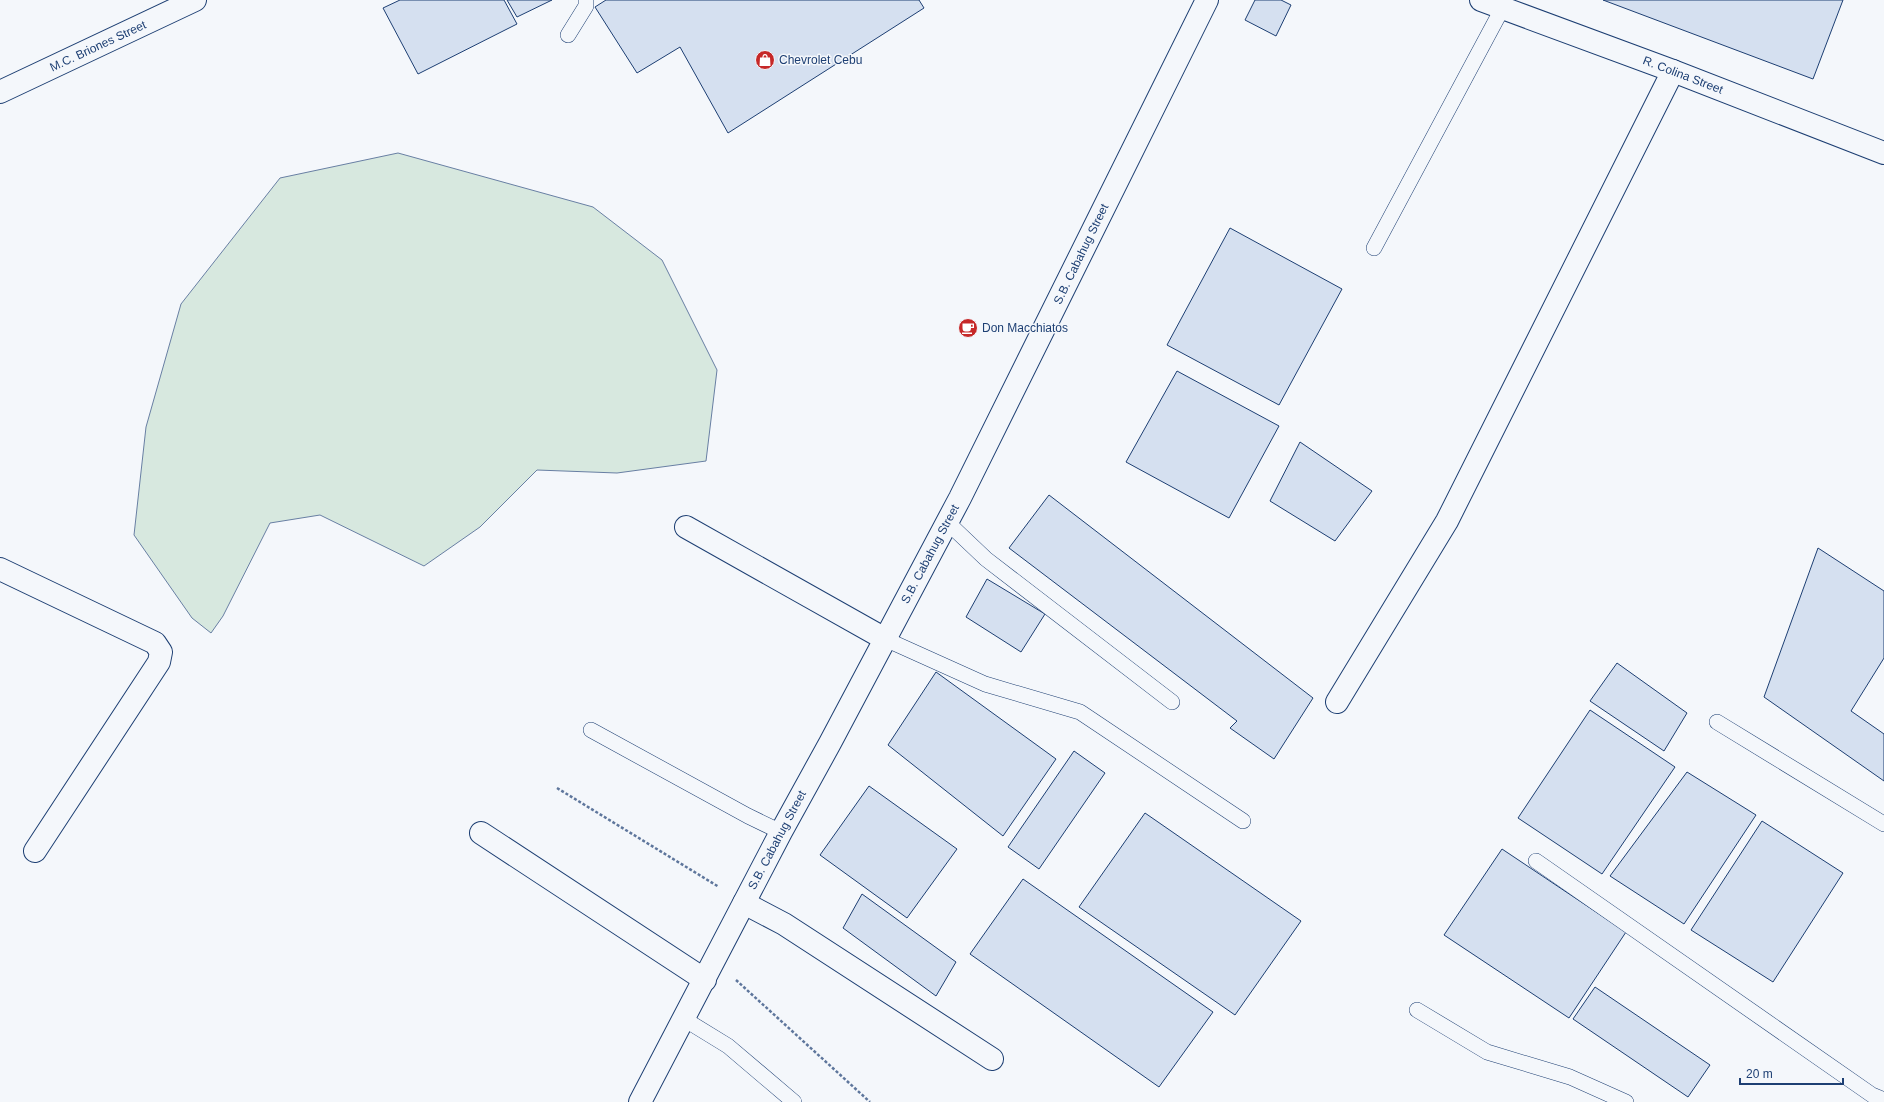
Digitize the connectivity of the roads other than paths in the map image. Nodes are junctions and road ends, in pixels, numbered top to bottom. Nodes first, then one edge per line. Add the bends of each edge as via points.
1 (195, 0) edge
2 (586, 0) edge
3 (1207, 0) edge
4 (1481, 0) edge
5 (1502, 8) junction
6 (568, 35) dead end
7 (1673, 71) junction
8 (0, 92) edge
9 (1884, 153) edge
10 (1374, 248) dead end
11 (947, 522) junction
12 (686, 527) dead end
13 (0, 569) edge
14 (885, 639) junction
15 (1172, 702) dead end
16 (1337, 702) dead end
17 (1717, 722) dead end
18 (591, 730) dead end
19 (1243, 821) dead end
20 (1884, 824) edge
21 (481, 832) dead end
22 (781, 832) junction
23 (35, 850) dead end
24 (1536, 861) dead end
25 (744, 903) junction
26 (705, 980) junction
27 (1417, 1010) dead end
28 (684, 1019) junction
29 (992, 1059) dead end
30 (1884, 1100) edge
31 (640, 1102) edge
32 (794, 1102) edge
33 (1626, 1102) edge

1 - 8 street, M.C. Briones Street
2 - 6 lane via 586,6
3 - 11 street, S.B. Cabahug Street
4 - 5 street, R. Colina Street
5 - 7 street, R. Colina Street
5 - 10 lane
7 - 9 street, R. Colina Street
7 - 16 street via 1447,521
11 - 14 street, S.B. Cabahug Street
11 - 15 lane via 986,559
12 - 14 street
13 - 23 street via 155,643 160,652 159,662
14 - 19 lane via 985,684 1080,712
14 - 22 street, S.B. Cabahug Street
17 - 20 lane
18 - 22 lane
21 - 26 street
22 - 25 street, S.B. Cabahug Street
24 - 30 lane via 1872,1095
25 - 26 street, S.B. Cabahug Street
25 - 29 street via 784,924
26 - 28 street, S.B. Cabahug Street
27 - 33 lane via 1487,1052 1570,1077
28 - 31 street, S.B. Cabahug Street
28 - 32 lane via 728,1046

